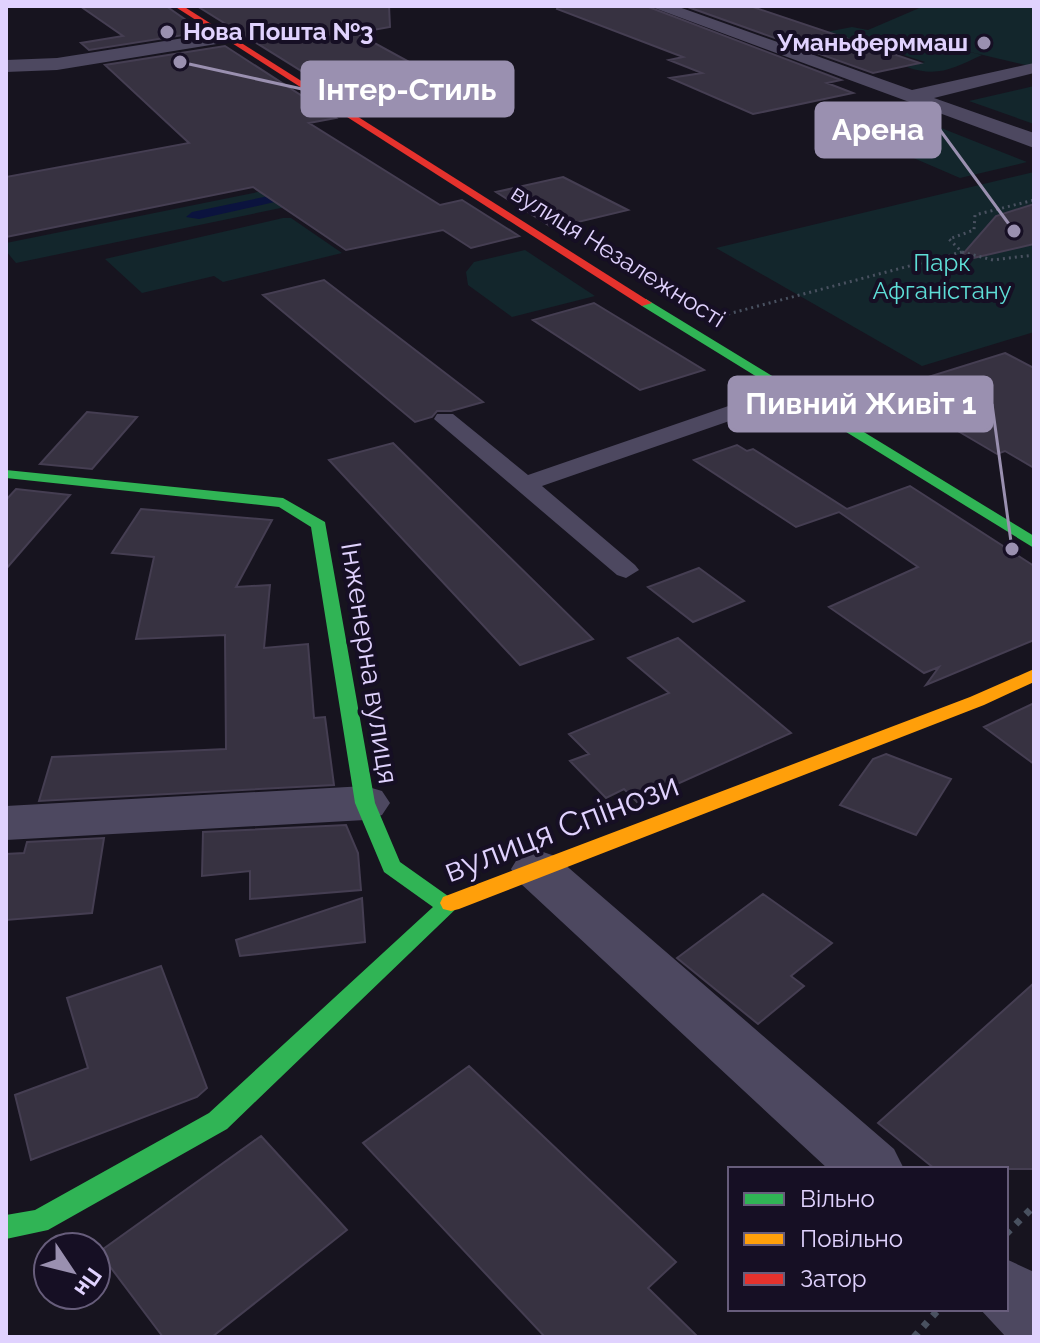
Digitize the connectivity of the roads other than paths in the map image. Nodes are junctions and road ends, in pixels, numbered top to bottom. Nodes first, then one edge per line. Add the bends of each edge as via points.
1 (178, 6) edge
2 (658, 6) edge
3 (228, 37) junction
4 (6, 66) edge
5 (1029, 68) dead end
6 (910, 97) junction
7 (1034, 141) edge
8 (792, 395) junction
9 (445, 419) dead end
10 (6, 474) edge
11 (525, 484) junction
12 (1034, 543) edge
13 (626, 570) dead end
14 (1034, 675) edge
15 (365, 803) junction
16 (6, 823) edge
17 (537, 869) junction
18 (445, 905) junction
19 (870, 1167) edge
20 (6, 1227) edge
21 (1008, 1293) edge
22 (1034, 1317) edge

1 - 3 main road, вулиця Незалежності
2 - 6 street
3 - 4 street via 57,64
3 - 8 main road, вулиця Незалежності
5 - 6 street
6 - 7 street
8 - 11 lane
8 - 12 main road, вулиця Незалежності
9 - 11 lane
10 - 15 main road, Інженерна вулиця via 283,503 319,525
11 - 13 lane
14 - 17 main road, вулиця Спінози
15 - 16 street
15 - 18 main road, Інженерна вулиця via 391,867
17 - 18 main road, вулиця Спінози
17 - 19 street
18 - 20 main road, вулиця Спінози via 218,1121 39,1221
21 - 22 street

